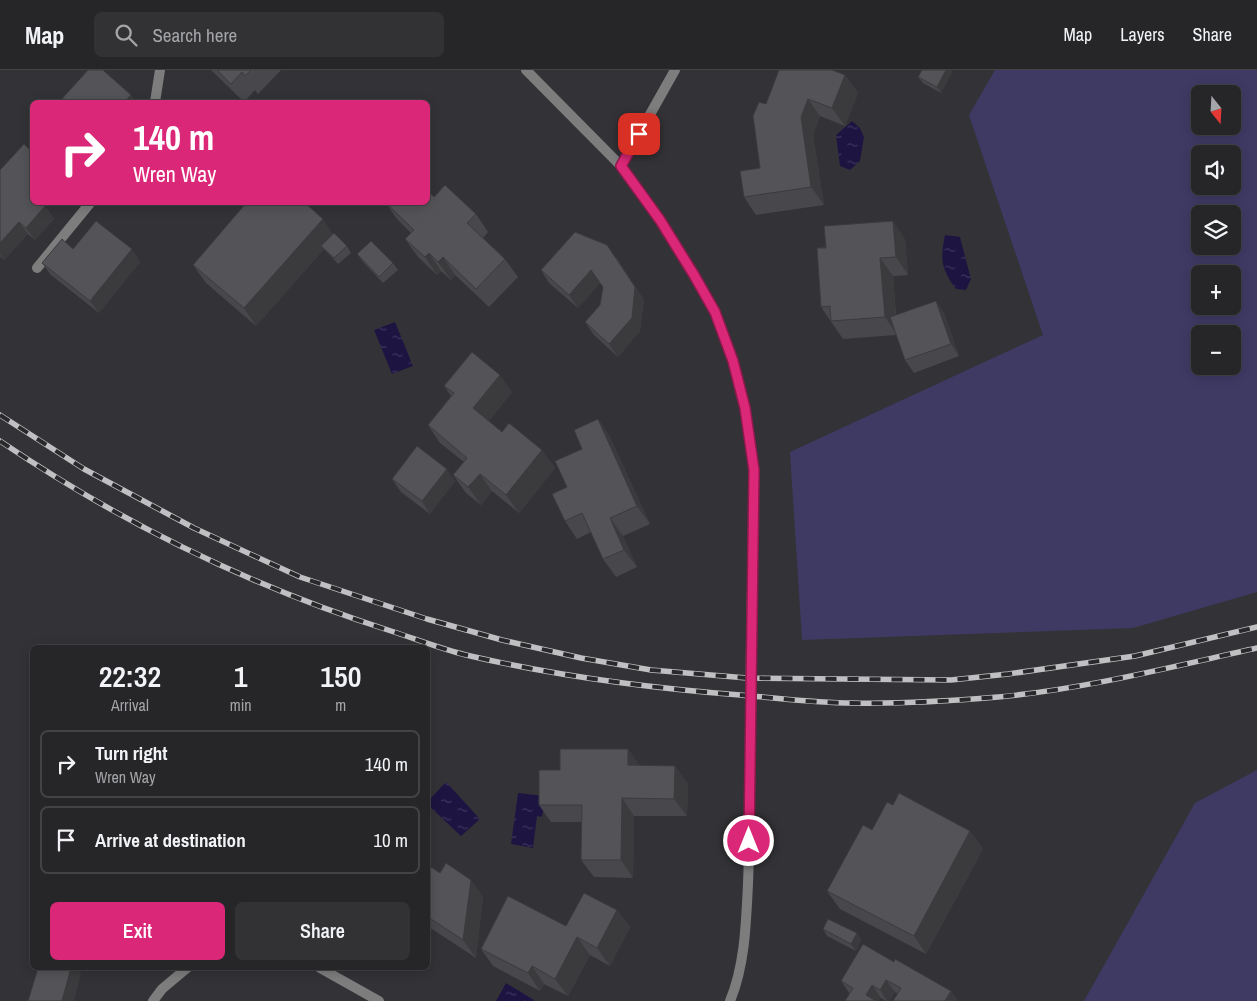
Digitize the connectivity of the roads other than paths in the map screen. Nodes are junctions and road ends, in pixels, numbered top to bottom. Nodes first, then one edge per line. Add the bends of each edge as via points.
1 (160, 70) edge
2 (526, 70) edge
3 (675, 70) edge
4 (155, 100) edge
5 (621, 166) junction
6 (89, 205) edge
7 (37, 268) dead end
8 (186, 970) edge
9 (324, 970) edge
10 (153, 1001) edge
11 (379, 1001) edge
12 (730, 1001) edge

1 - 4 street
2 - 5 street
3 - 5 street
5 - 12 street, bridge via 660,220 715,312 733,361 745,408 754,470 746,929
6 - 7 street
8 - 10 street
9 - 11 street

